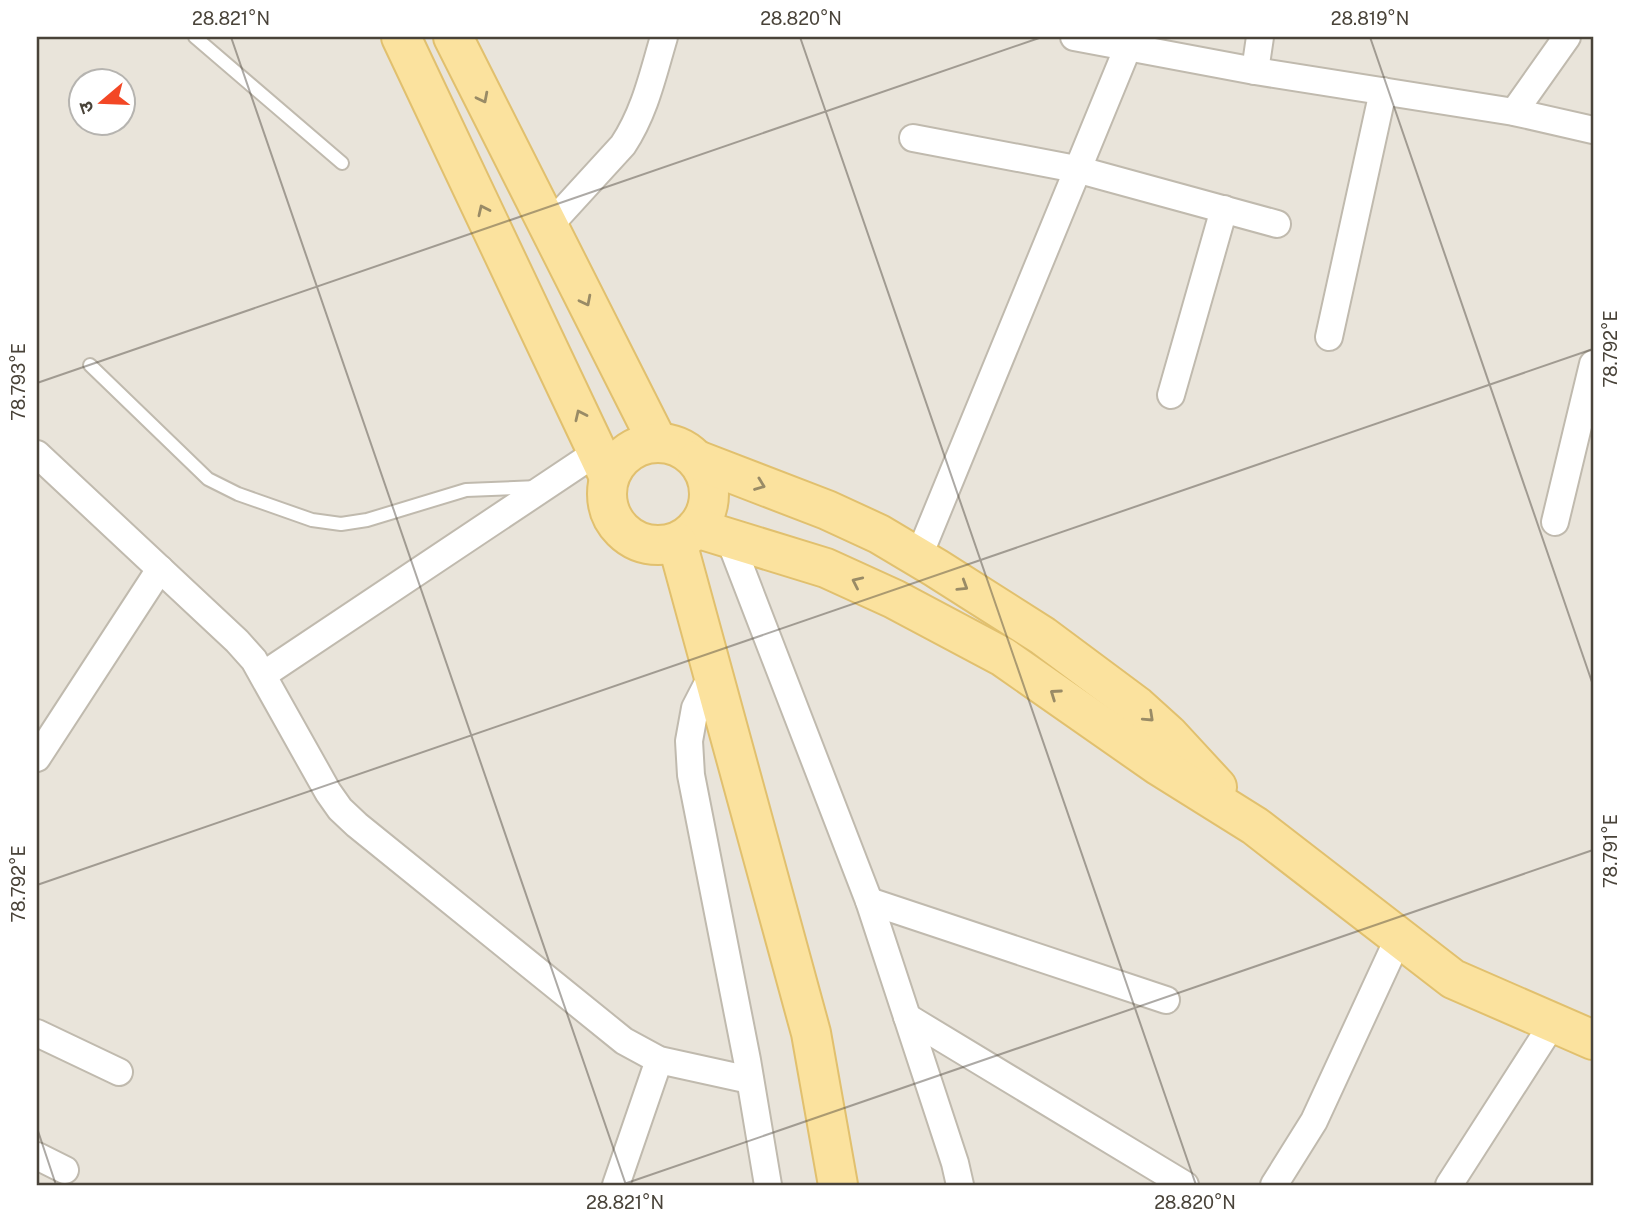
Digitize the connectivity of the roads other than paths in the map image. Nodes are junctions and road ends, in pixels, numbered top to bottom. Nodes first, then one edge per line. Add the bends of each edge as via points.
1 (195, 37) edge
2 (401, 37) edge
3 (453, 37) edge
4 (664, 37) edge
5 (1074, 37) edge
6 (1260, 37) edge
7 (1567, 37) edge
8 (1128, 42) edge
9 (1255, 71) junction
10 (1383, 92) junction
11 (1514, 112) junction
12 (1593, 130) edge
13 (913, 138) dead end
14 (342, 163) dead end
15 (1076, 169) junction
16 (1224, 209) junction
17 (1277, 224) dead end
18 (548, 227) junction
19 (1329, 337) dead end
20 (1593, 364) edge
21 (90, 365) dead end
22 (1171, 395) dead end
23 (658, 443) junction
24 (38, 459) edge
25 (696, 460) junction
26 (603, 464) junction
27 (545, 487) junction
28 (1555, 522) dead end
29 (700, 536) junction
30 (918, 558) junction
31 (160, 569) junction
32 (713, 673) junction
33 (263, 675) junction
34 (37, 758) edge
35 (1255, 826) junction
36 (869, 901) junction
37 (1399, 937) junction
38 (1166, 1000) dead end
39 (907, 1017) junction
40 (1553, 1023) junction
41 (37, 1033) edge
42 (1593, 1040) edge
43 (659, 1060) junction
44 (119, 1072) dead end
45 (750, 1080) junction
46 (37, 1156) edge
47 (65, 1170) dead end
48 (616, 1185) edge
49 (768, 1185) edge
50 (838, 1185) edge
51 (960, 1185) edge
52 (1185, 1185) edge
53 (1274, 1185) edge
54 (1449, 1185) edge

1 - 14 lane
26 -> 2 main road
3 -> 18 main road
4 - 18 street via 633,129
5 - 8 street
6 - 9 street
7 - 11 street
8 - 9 street
8 - 15 street
9 - 10 street
10 - 11 street
10 - 19 street
11 - 12 street
13 - 15 street
15 - 16 street
15 - 30 street
16 - 17 street
16 - 22 street
18 -> 23 main road
20 - 28 street
21 - 27 lane via 208,479 312,520 341,524 367,520 466,490
23 - 25 main road via 683,449
23 - 26 main road via 632,449 618,461
24 - 31 street
25 - 29 main road via 709,491
25 -> 30 main road via 827,510
26 - 27 street
26 - 29 main road via 610,512 631,538 662,546
27 - 33 street
29 - 32 main road
35 -> 29 main road via 1159,766 1003,657 894,599 827,568
29 - 36 street
30 -> 35 main road via 1043,636 1137,706
31 - 33 street via 237,641
31 - 34 street
32 - 45 street via 695,708 689,741 691,775
32 - 50 main road via 811,1033
33 - 43 street via 340,809 624,1041
35 - 37 main road
36 - 38 street
36 - 39 street
37 - 40 main road via 1453,979
37 - 53 street via 1314,1121
39 - 51 street
39 - 52 street
40 - 42 main road
40 - 54 street
41 - 44 street
43 - 45 street
43 - 48 street
45 - 49 street
46 - 47 street

